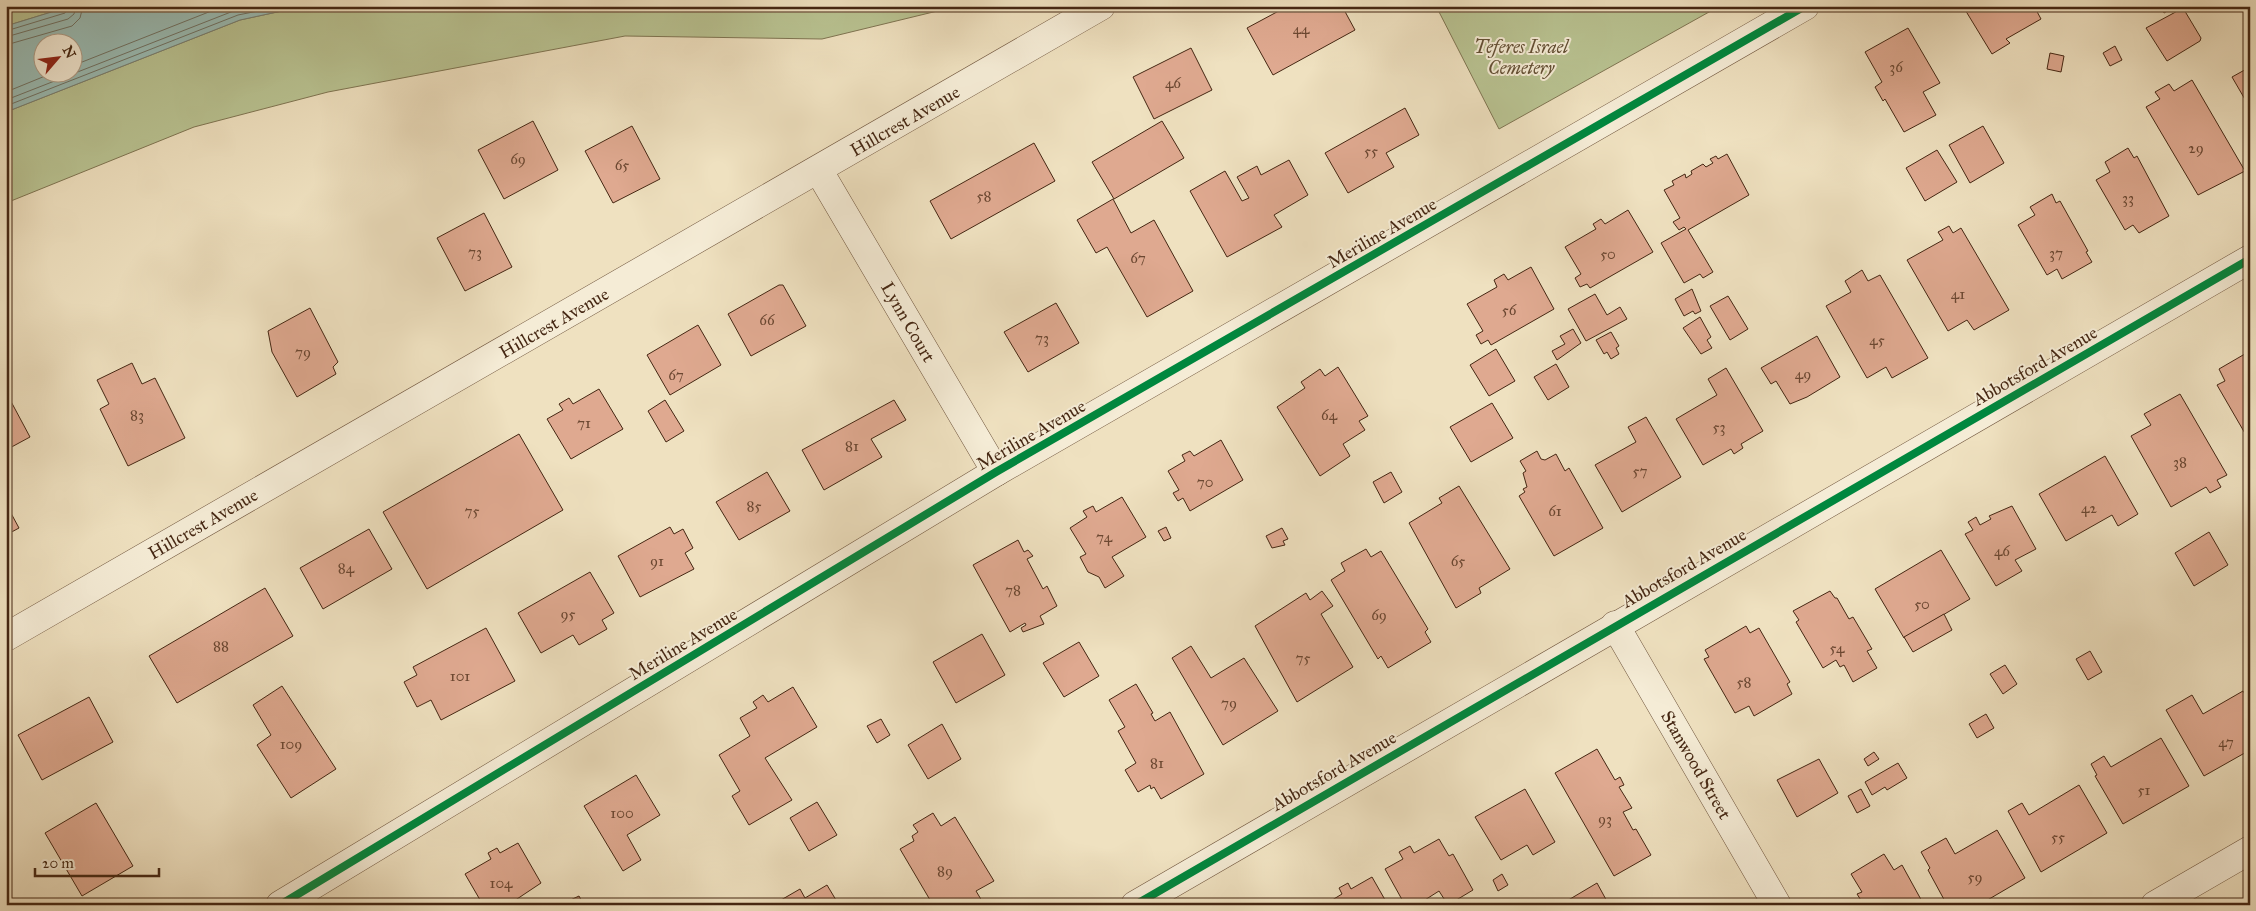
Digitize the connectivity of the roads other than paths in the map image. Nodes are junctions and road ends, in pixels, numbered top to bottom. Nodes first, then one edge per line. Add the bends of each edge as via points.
1 (1101, 6) edge
2 (1805, 6) edge
3 (819, 171) junction
4 (2250, 259) edge
5 (996, 472) junction
6 (1615, 625) junction
7 (6, 637) edge
8 (2250, 850) edge
9 (280, 905) edge
10 (1135, 905) edge
11 (1777, 905) edge
12 (2155, 905) edge

1 - 3 street, Hillcrest Avenue
2 - 5 street, Meriline Avenue
3 - 5 street, Lynn Court
3 - 7 street, Hillcrest Avenue
4 - 6 street, Abbotsford Avenue
5 - 9 street, Meriline Avenue
6 - 10 street, Abbotsford Avenue
6 - 11 street, Stanwood Street
8 - 12 street

